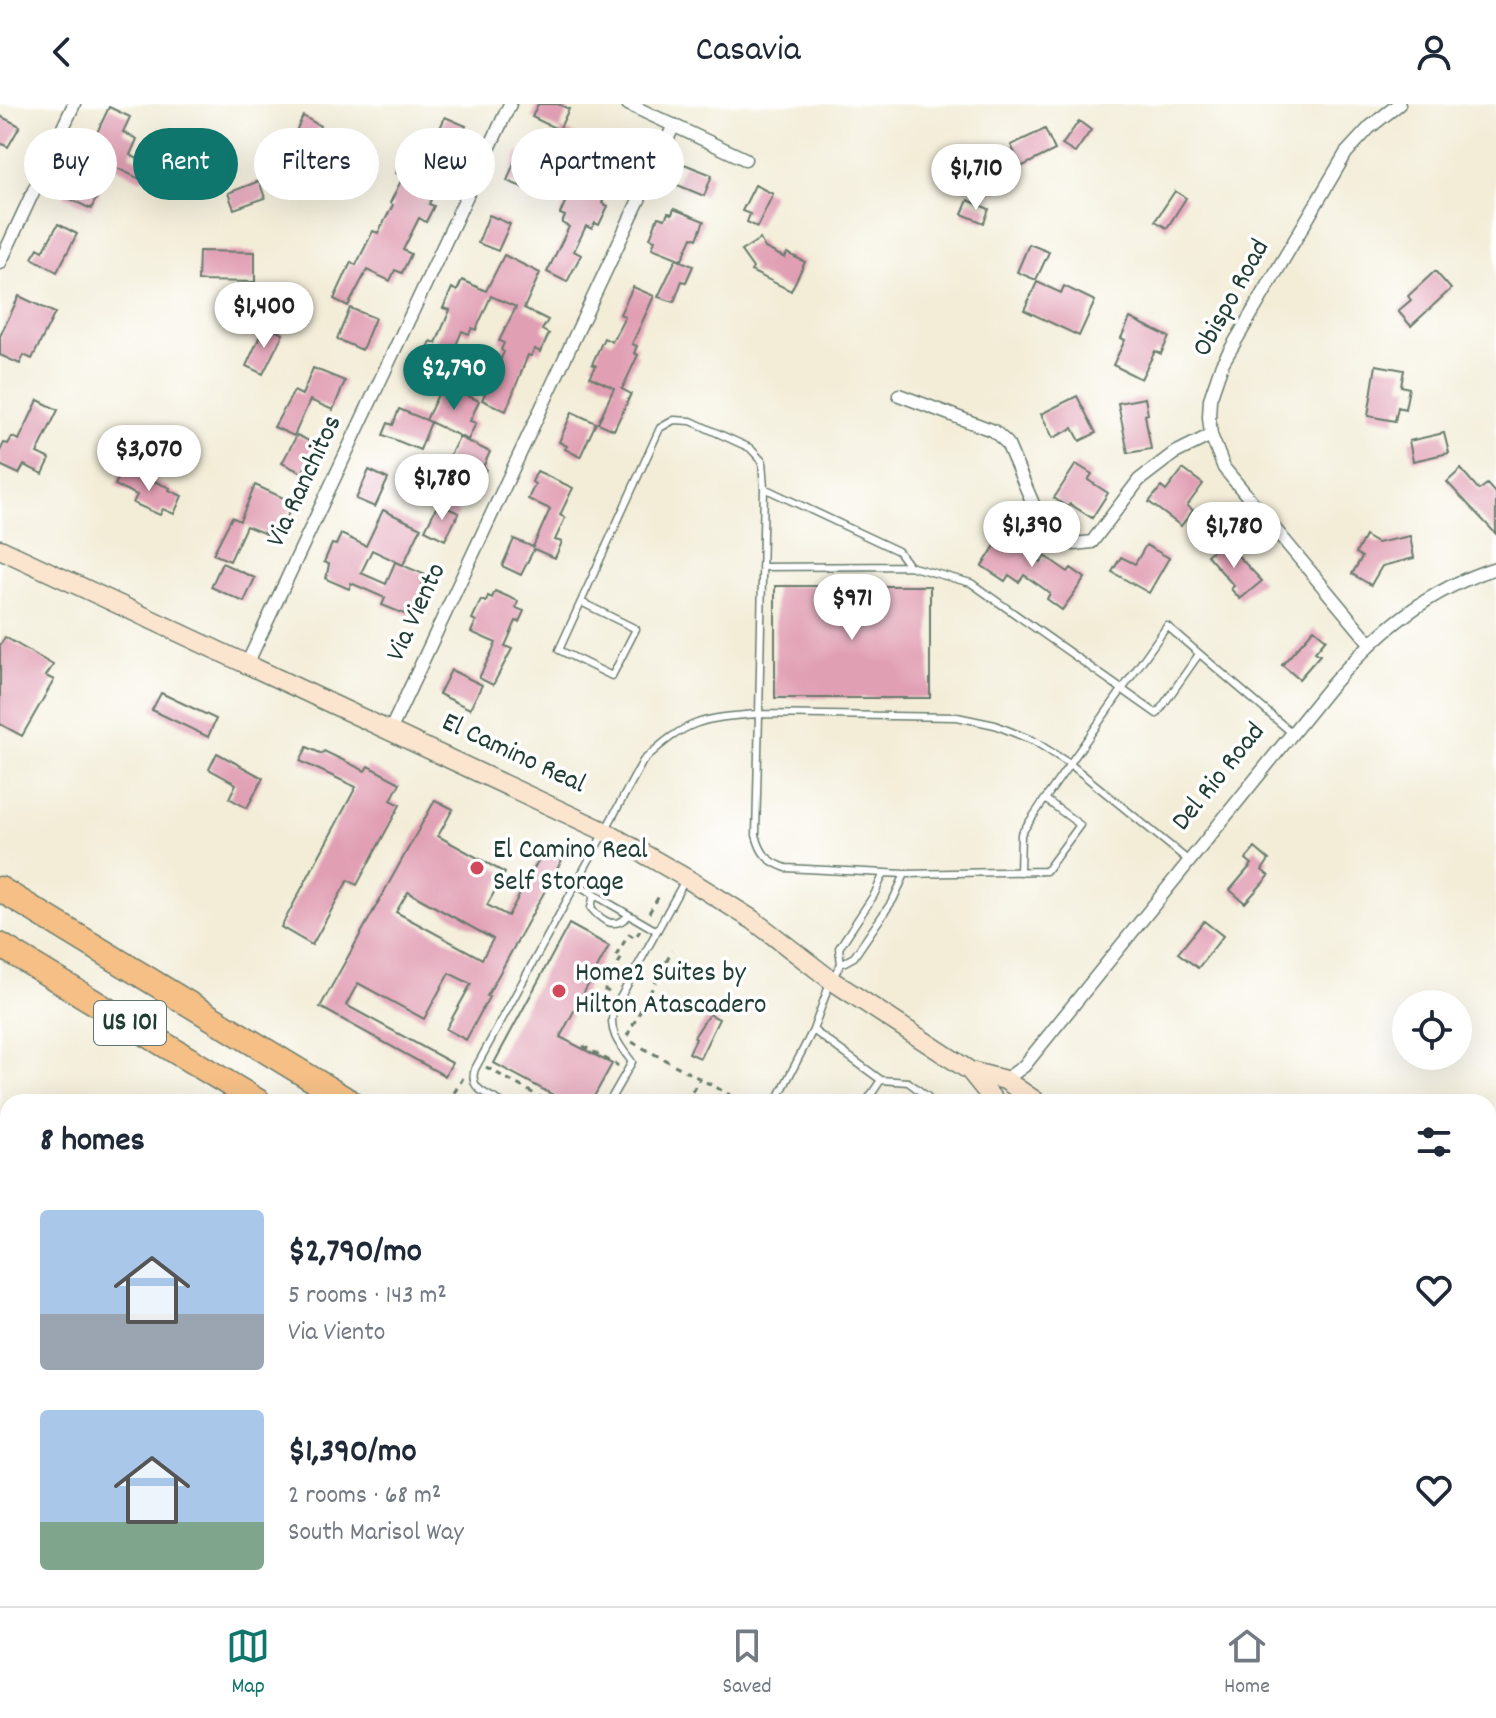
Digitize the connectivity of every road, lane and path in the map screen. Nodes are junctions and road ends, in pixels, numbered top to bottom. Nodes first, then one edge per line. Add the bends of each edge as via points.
1 (74, 104) edge
2 (510, 104) edge
3 (628, 104) edge
4 (1399, 104) edge
5 (674, 125) junction
6 (745, 159) dead end
7 (0, 263) edge
8 (899, 395) dead end
9 (1211, 435) junction
10 (764, 488) junction
11 (0, 549) edge
12 (909, 566) junction
13 (762, 567) junction
14 (1496, 568) edge
15 (581, 602) junction
16 (1370, 643) junction
17 (1199, 654) junction
18 (247, 664) junction
19 (1121, 690) junction
20 (759, 714) junction
21 (390, 731) junction
22 (1292, 733) junction
23 (1070, 764) junction
24 (1045, 799) junction
25 (604, 831) junction
26 (1189, 861) junction
27 (1020, 872) junction
28 (884, 873) junction
29 (905, 874) junction
30 (686, 878) junction
31 (576, 884) junction
32 (0, 889) edge
33 (594, 894) junction
34 (659, 896) dead end
35 (629, 915) junction
36 (643, 924) junction
37 (657, 931) junction
38 (0, 945) edge
39 (672, 951) dead end
40 (836, 972) junction
41 (620, 998) junction
42 (641, 1010) junction
43 (813, 1030) junction
44 (151, 1036) junction
45 (583, 1046) dead end
46 (479, 1063) junction
47 (970, 1071) junction
48 (611, 1078) dead end
49 (700, 1078) junction
50 (881, 1080) junction
51 (1010, 1084) junction
52 (454, 1093) dead end
53 (224, 1094) edge
54 (246, 1094) edge
55 (337, 1094) edge
56 (488, 1094) edge
57 (535, 1094) edge
58 (614, 1094) edge
59 (691, 1094) edge
60 (728, 1094) edge
61 (780, 1094) edge
62 (871, 1094) edge
63 (924, 1094) edge
64 (988, 1094) edge
65 (1001, 1094) edge
66 (1025, 1094) edge

1 - 7 street
2 - 18 street, Via Ranchitos
3 - 5 street
4 - 9 street, Obispo Road via 1346,153 1222,364 1210,399
5 - 6 street
5 - 21 street, Via Viento
8 - 9 street via 994,431 1007,443 1037,513 1074,544 1092,542 1139,480 1173,454
9 - 16 street, Obispo Road via 1235,483
10 - 12 lane via 898,551
10 - 13 lane
10 - 15 lane via 762,461 750,448 691,421 674,420 660,428
11 - 18 main road, El Camino Real
12 - 13 lane
12 - 19 lane via 971,583
13 - 20 lane
14 - 16 street, Del Rio Road via 1436,594
15 - 15 lane via 559,650 612,676 636,629
16 - 22 street, Del Rio Road
17 - 19 lane via 1157,714
17 - 19 lane via 1167,626
17 - 22 lane
18 - 21 main road, El Camino Real
19 - 23 lane
20 - 23 lane via 957,717 1008,730
20 - 25 lane via 714,717 668,737 643,761
20 - 28 lane via 756,835 761,852 786,868
21 - 25 main road, El Camino Real
22 - 26 street, Del Rio Road
23 - 24 lane
23 - 26 lane
24 - 27 lane via 1021,834
24 - 27 lane via 1080,825 1046,871
25 - 30 main road, El Camino Real
25 - 31 lane
26 - 51 street, Del Rio Road
27 - 29 lane
28 - 29 lane
28 - 40 lane via 839,948
29 - 40 lane via 854,957
30 - 37 lane
30 - 40 main road, El Camino Real
31 - 33 lane
31 - 46 lane
32 - 55 highway, US 101
33 - 35 lane
33 - 35 lane via 591,908 598,917 612,924
34 - 36 path
35 - 36 lane
36 - 37 lane
36 - 41 path via 635,938 629,934 603,989
37 - 41 lane
38 - 44 highway, US 101
39 - 42 path
40 - 43 lane
40 - 47 main road, El Camino Real
41 - 42 path
41 - 58 lane via 611,1019 614,1035 632,1062
42 - 49 path via 627,1036 630,1041
43 - 50 lane
43 - 61 lane
44 - 53 highway
44 - 54 highway, US 101
45 - 48 path via 617,1065
46 - 52 path via 473,1060
46 - 56 lane via 472,1078
46 - 57 path
47 - 51 main road, El Camino Real
47 - 64 main road, El Camino Real
49 - 59 path
49 - 60 path
50 - 62 lane
50 - 63 lane via 908,1082
51 - 65 main road, Del Rio Road
51 - 66 main road, El Camino Real

